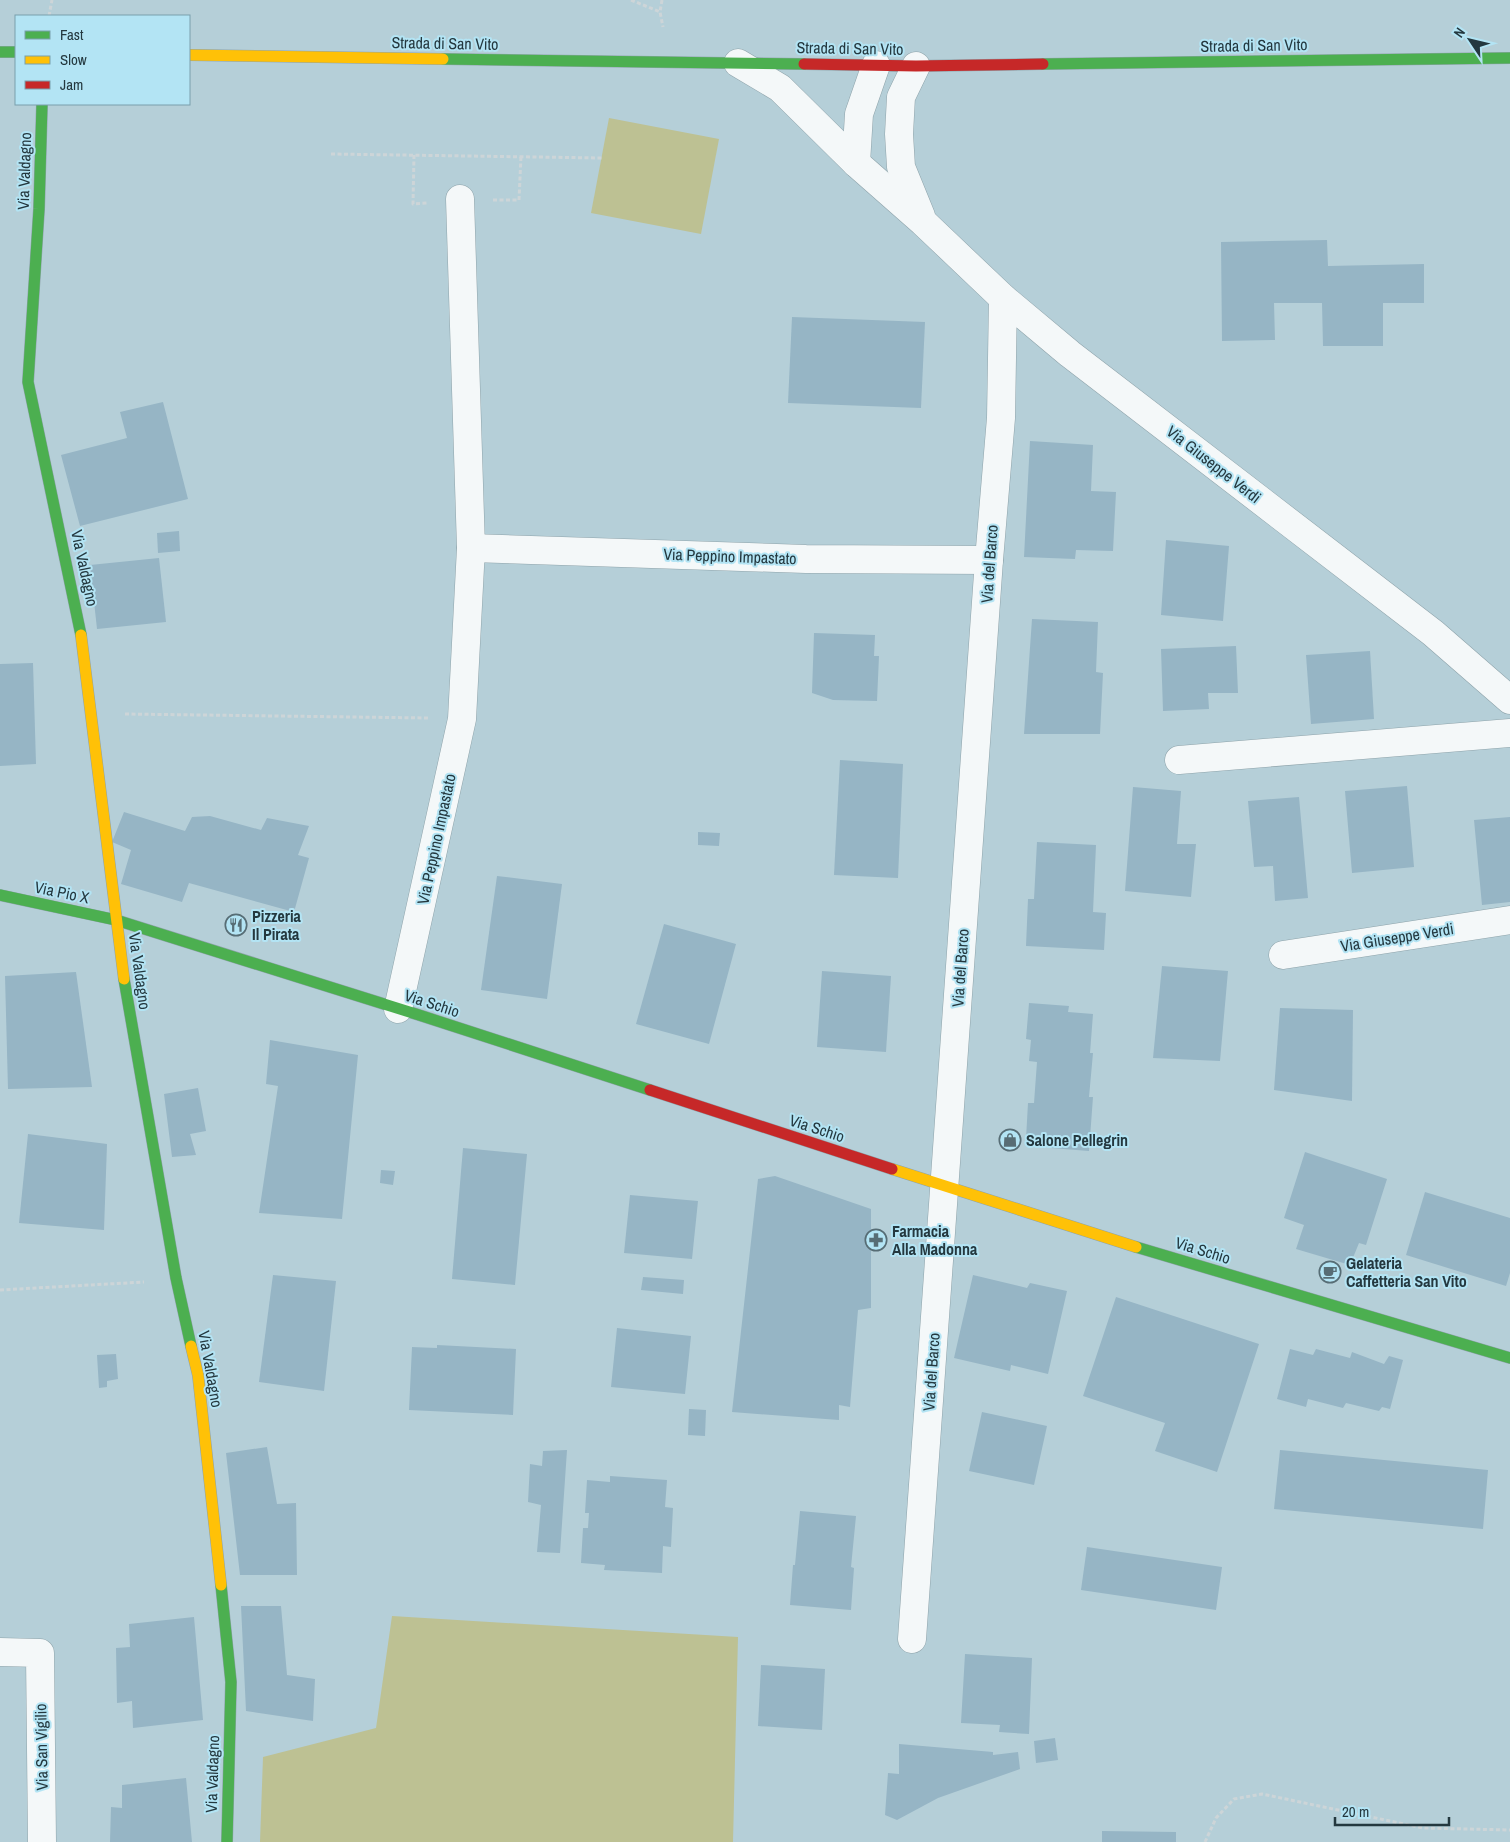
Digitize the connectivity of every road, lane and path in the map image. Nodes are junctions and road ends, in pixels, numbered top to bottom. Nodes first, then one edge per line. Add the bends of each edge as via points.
1 (52, 0) edge
2 (631, 0) edge
3 (662, 0) edge
4 (50, 15) edge
5 (0, 52) edge
6 (15, 52) edge
7 (190, 55) edge
8 (1510, 58) edge
9 (738, 63) junction
10 (876, 65) junction
11 (916, 66) junction
12 (42, 105) edge
13 (331, 154) dead end
14 (414, 155) junction
15 (521, 156) junction
16 (603, 158) dead end
17 (856, 163) junction
18 (460, 199) dead end
19 (519, 200) dead end
20 (413, 204) dead end
21 (923, 222) junction
22 (1003, 298) junction
23 (471, 548) junction
24 (988, 560) junction
25 (1510, 700) edge
26 (90, 713) junction
27 (462, 718) junction
28 (1510, 733) edge
29 (1179, 760) dead end
30 (0, 895) edge
31 (116, 920) junction
32 (1510, 920) edge
33 (1283, 955) dead end
34 (398, 1009) junction
35 (945, 1186) junction
36 (176, 1278) junction
37 (0, 1290) edge
38 (1510, 1358) edge
39 (912, 1639) dead end
40 (0, 1652) edge
41 (1510, 1830) edge
42 (42, 1842) edge
43 (226, 1842) edge
44 (1205, 1842) edge

1 - 4 path
2 - 3 path via 660,12
5 - 6 street
7 - 9 street, Strada di San Vito
8 - 11 street, Strada di San Vito
9 - 10 street, Strada di San Vito
9 - 17 street, Via Giuseppe Verdi via 780,88
10 - 11 street, Strada di San Vito
10 - 17 street via 858,114
11 - 21 street, Via Giuseppe Verdi via 901,97 899,134 901,166
12 - 26 street, Via Valdagno via 28,382 80,623
13 - 14 path
14 - 15 path
14 - 20 path
15 - 16 path
15 - 19 path
17 - 21 street, Via Giuseppe Verdi
18 - 23 street, Via Peppino Impastato
21 - 22 street, Via Giuseppe Verdi
22 - 24 street, Via del Barco via 1001,418
22 - 25 street, Via Giuseppe Verdi via 1070,354 1433,633
23 - 24 street, Via Peppino Impastato via 806,559
23 - 27 street, Via Peppino Impastato
24 - 35 street, Via del Barco
26 - 27 path
26 - 31 street, Via Valdagno
27 - 34 street, Via Peppino Impastato
28 - 29 street
30 - 31 street, Via Pio X
31 - 34 street, Via Schio
31 - 36 street, Via Valdagno
32 - 33 street, Via Giuseppe Verdi
34 - 35 street, Via Schio
35 - 38 street, Via Schio via 1105,1238
35 - 39 street, Via del Barco
36 - 37 path
36 - 43 street, Via Valdagno via 198,1375 231,1682
40 - 42 street, Via San Vigilio via 40,1653
41 - 44 path via 1423,1828 1262,1794 1234,1799 1216,1818

